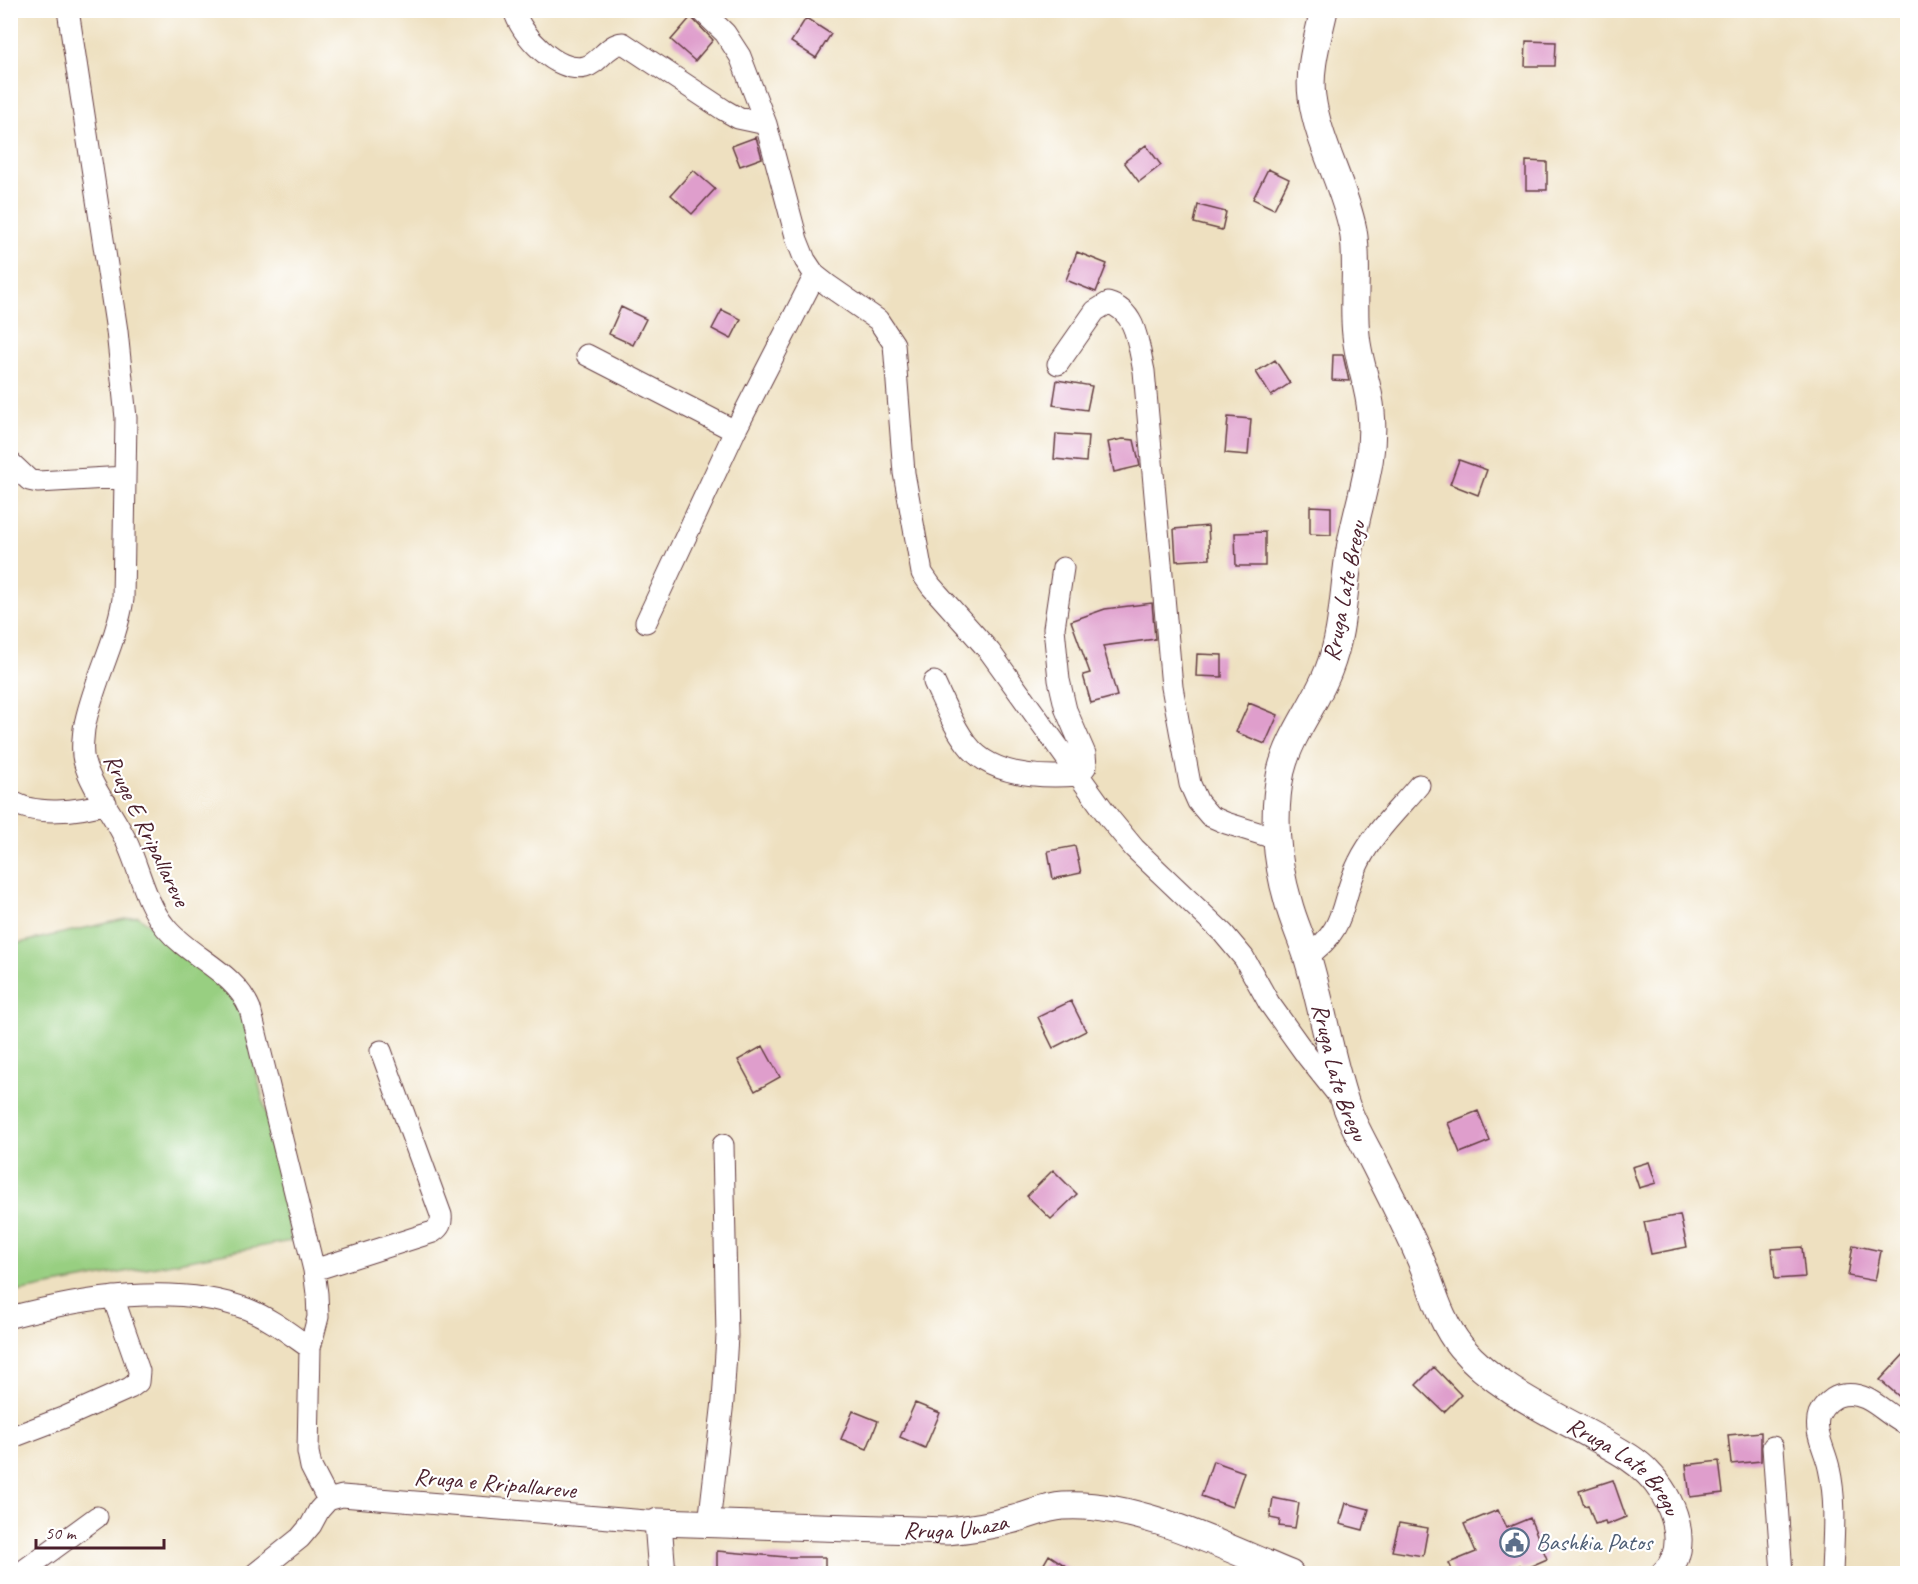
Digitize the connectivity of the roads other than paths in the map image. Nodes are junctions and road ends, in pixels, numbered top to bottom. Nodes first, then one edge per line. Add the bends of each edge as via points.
1 (68, 10) edge
2 (514, 10) edge
3 (701, 10) edge
4 (1324, 10) edge
5 (766, 124) junction
6 (815, 275) junction
7 (587, 355) dead end
8 (1058, 364) dead end
9 (735, 431) junction
10 (10, 462) edge
11 (125, 477) junction
12 (1063, 568) dead end
13 (646, 622) dead end
14 (934, 682) dead end
15 (1079, 776) junction
16 (1419, 785) dead end
17 (10, 800) edge
18 (106, 803) junction
19 (1277, 839) junction
20 (1307, 956) junction
21 (381, 1052) dead end
22 (1346, 1105) junction
23 (723, 1145) dead end
24 (314, 1270) junction
25 (114, 1297) junction
26 (10, 1317) edge
27 (310, 1348) junction
28 (1908, 1425) edge
29 (10, 1438) edge
30 (1773, 1447) dead end
31 (328, 1500) junction
32 (97, 1516) dead end
33 (658, 1522) junction
34 (709, 1524) junction
35 (19, 1574) edge
36 (255, 1574) edge
37 (662, 1574) edge
38 (1290, 1574) edge
39 (1664, 1574) edge
40 (1782, 1574) edge
41 (1832, 1574) edge

1 - 11 street, Rruge E Rripallareve via 117,331 126,417
2 - 5 street via 531,42 570,67 584,68 623,43 724,111
3 - 5 street via 725,33 740,56
4 - 19 main road, Rruga Late Bregu via 1313,66 1312,95 1322,141 1354,237 1355,330 1371,410 1371,456 1350,548 1331,665 1289,746 1281,772
5 - 6 street via 797,240
6 - 9 street
6 - 15 street via 878,320 894,344 904,473 922,573 990,652
7 - 9 street
8 - 19 street via 1095,310 1108,303 1119,306 1131,320 1144,371 1172,687 1190,784 1210,816
9 - 13 street
10 - 11 street via 28,480 38,482
11 - 18 street, Rruge E Rripallareve via 123,599 90,700 82,746 87,769
12 - 15 street via 1054,628 1066,710 1085,754 1086,766
14 - 15 street via 961,735 978,756 1016,772
15 - 22 street via 1134,848 1244,958 1269,1003
16 - 20 street via 1368,846 1358,862 1336,928 1327,941
17 - 18 street via 29,808 64,811
18 - 24 street, Rruge E Rripallareve via 166,929 244,995
19 - 20 main road, Rruga Late Bregu via 1288,905
20 - 22 main road, Rruga Late Bregu
21 - 24 street via 441,1222 433,1232
22 - 39 main road, Rruga Late Bregu via 1410,1238 1435,1301 1460,1346 1505,1384 1631,1458 1662,1490 1671,1507 1679,1548
23 - 34 street via 727,1336
24 - 27 street, Rruge E Rripallareve via 318,1317
25 - 26 street
25 - 27 street via 222,1301 273,1322
25 - 29 street via 139,1371 138,1382
27 - 31 street via 308,1452
28 - 41 street via 1859,1396 1842,1395 1827,1403 1819,1416 1818,1430 1830,1469 1834,1510
30 - 40 street
31 - 33 street, Rruga e Rripallareve via 342,1496
31 - 36 street via 300,1538
32 - 35 street
33 - 34 main road, Rruga Unaza
33 - 37 main road
34 - 38 main road, Rruga Unaza via 947,1531 975,1528 1062,1506 1085,1506 1146,1517

